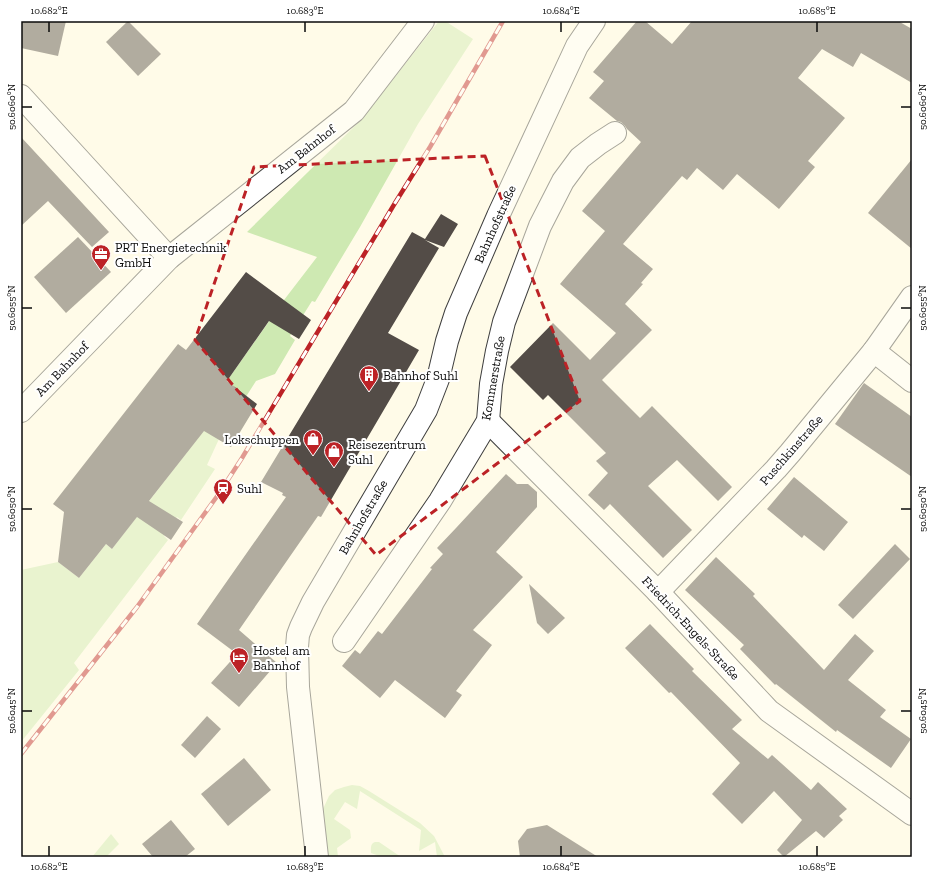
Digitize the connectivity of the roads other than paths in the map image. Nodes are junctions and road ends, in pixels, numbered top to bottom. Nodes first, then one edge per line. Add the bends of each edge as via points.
1 (423, 21) edge
2 (594, 21) edge
3 (21, 96) edge
4 (615, 133) dead end
5 (169, 258) junction
6 (912, 297) edge
7 (874, 351) junction
8 (912, 381) edge
9 (21, 411) edge
10 (488, 421) junction
11 (658, 592) junction
12 (344, 641) dead end
13 (912, 814) edge
14 (317, 857) edge

1 - 5 street, Am Bahnhof via 354,111
2 - 14 street, Bahnhofstraße via 577,46 548,106 456,313 438,379 426,410 313,602 298,635 298,687
3 - 5 street
4 - 10 street, Kommerstraße via 580,158 563,181 540,226 504,322 491,384
5 - 9 street, Am Bahnhof
6 - 7 street, Puschkinstraße
7 - 8 street
7 - 11 street, Puschkinstraße via 776,469
10 - 11 street, Friedrich-Engels-Straße
10 - 12 street, Kommerstraße via 440,501
11 - 13 street, Friedrich-Engels-Straße via 770,711

